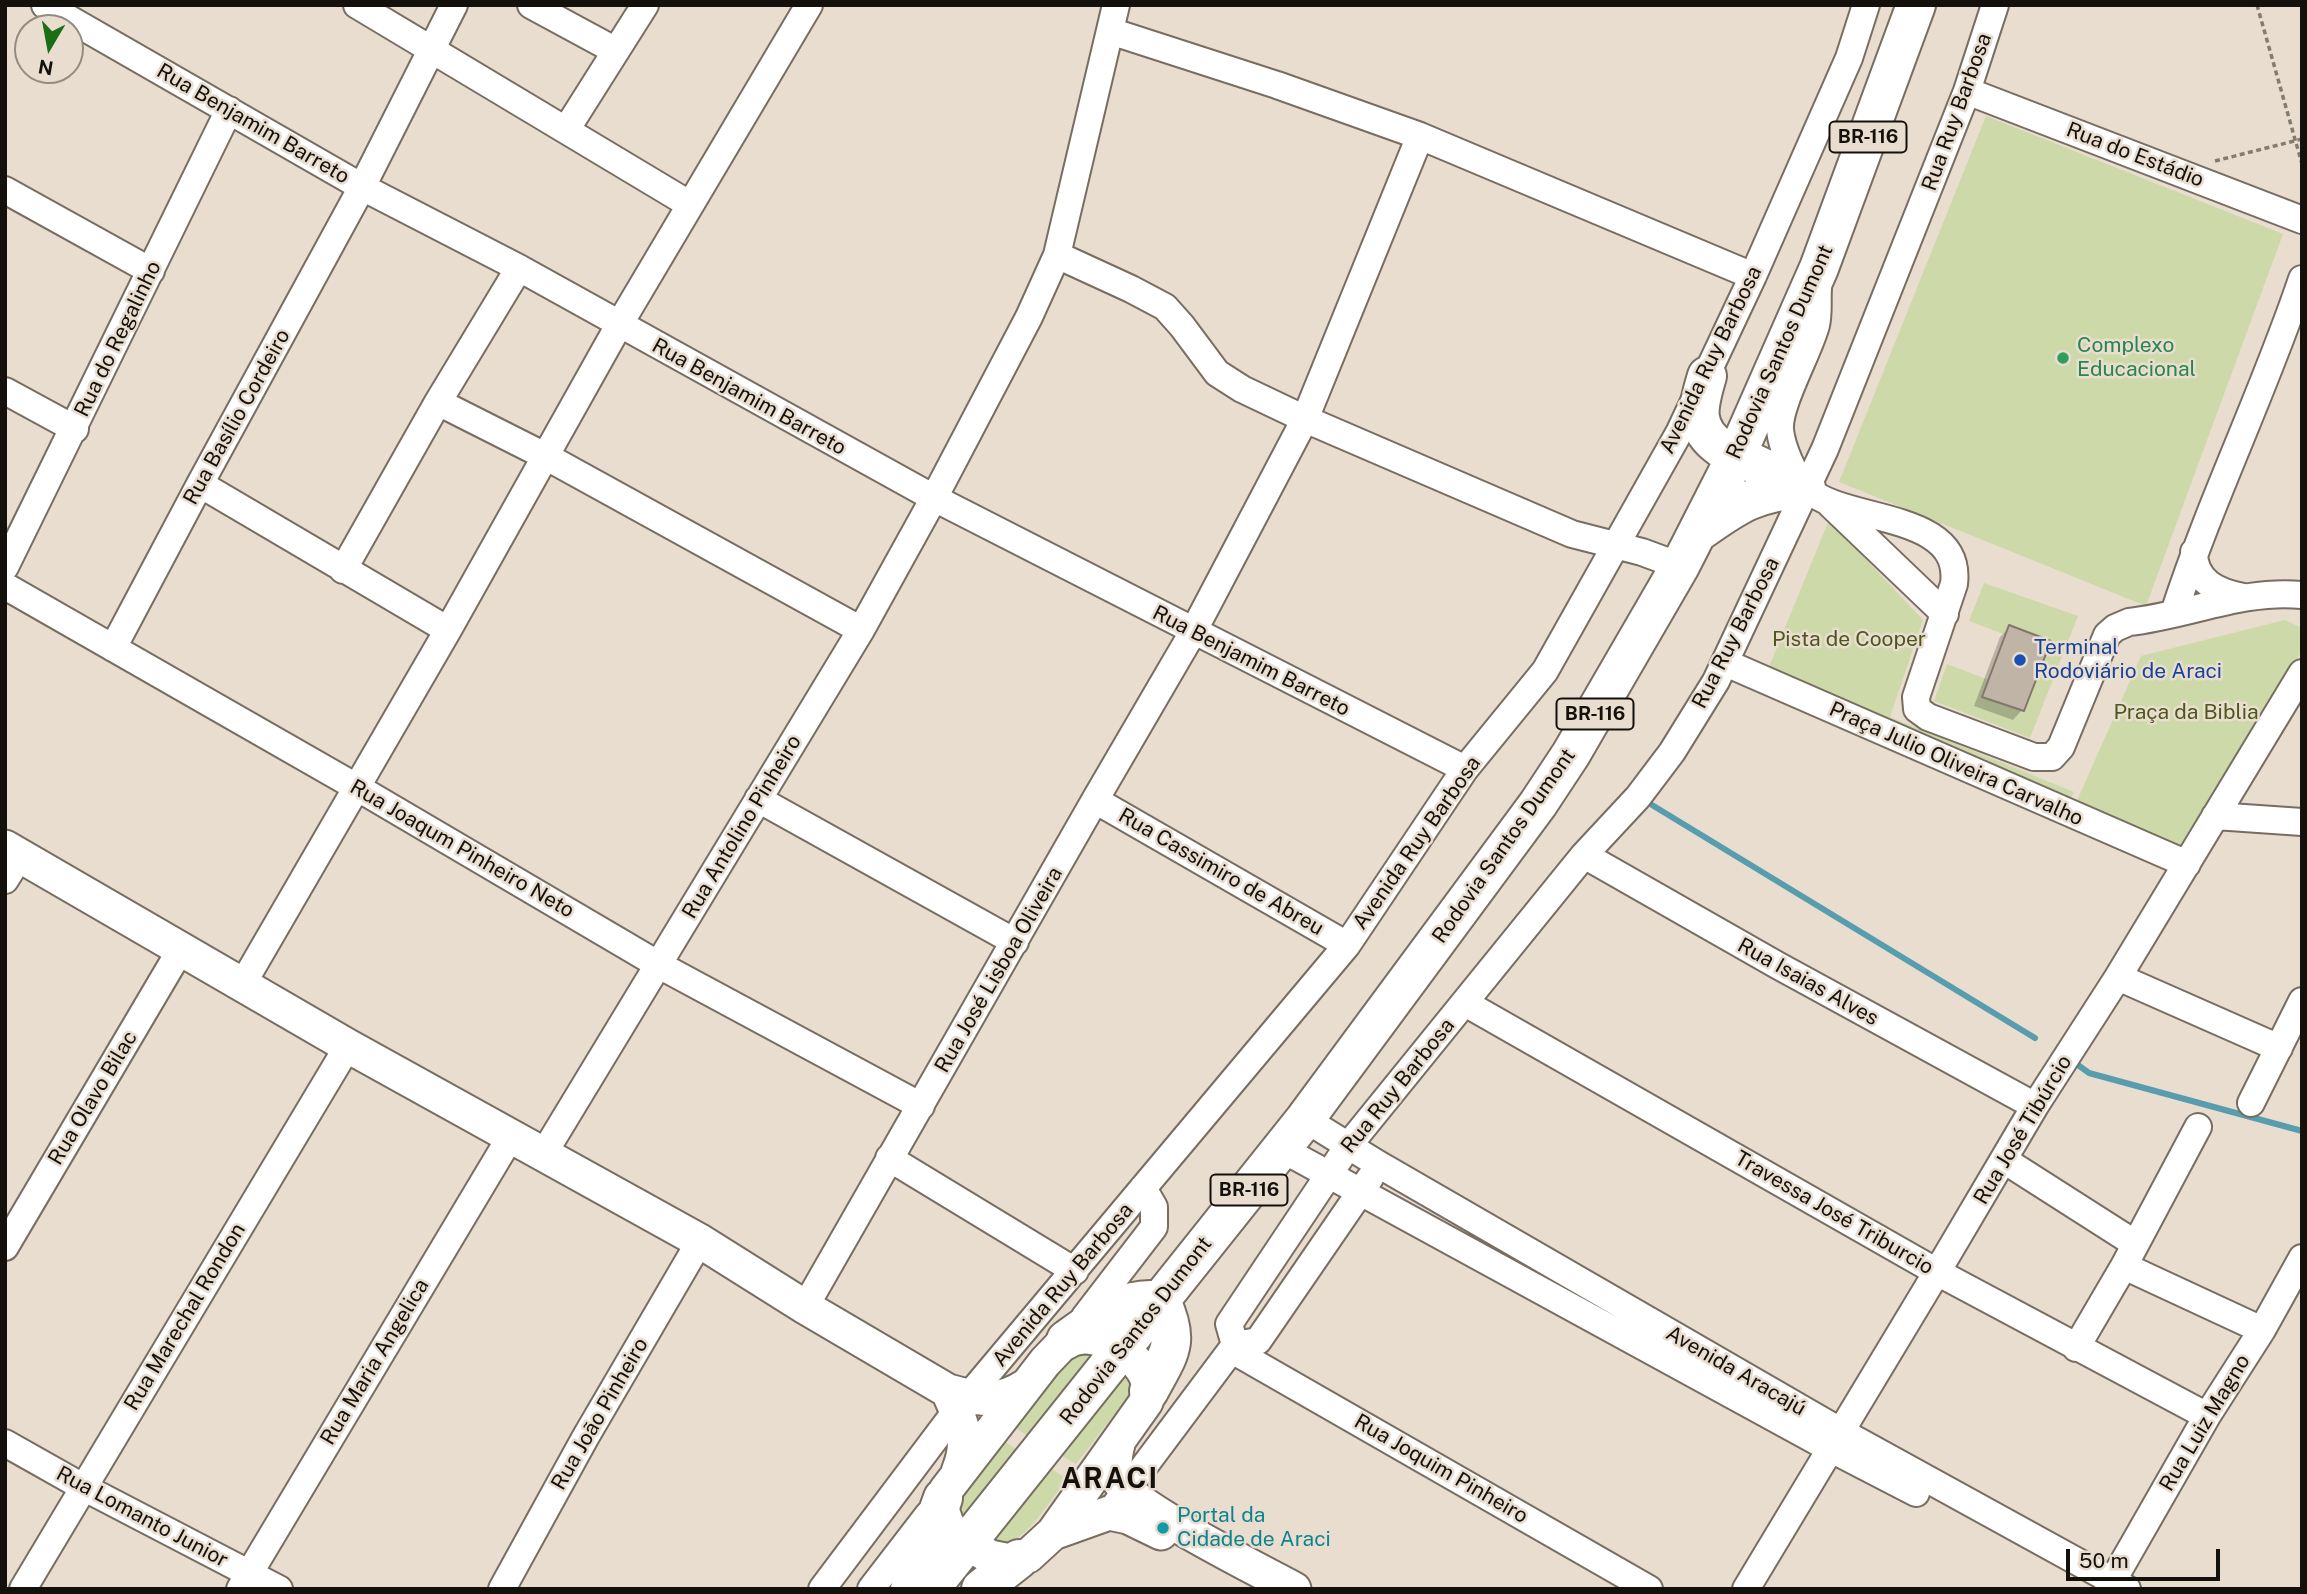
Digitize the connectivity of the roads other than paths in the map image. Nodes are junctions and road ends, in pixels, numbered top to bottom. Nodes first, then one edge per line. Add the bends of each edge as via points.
1 (45, 5) edge
2 (357, 5) edge
3 (454, 5) edge
4 (531, 5) edge
5 (645, 5) edge
6 (809, 5) edge
7 (1116, 5) edge
8 (1866, 5) edge
9 (1916, 5) edge
10 (1995, 5) edge
11 (1110, 31) junction
12 (430, 49) junction
13 (616, 51) junction
14 (1967, 91) junction
15 (229, 110) junction
16 (566, 130) junction
17 (1420, 136) junction
18 (362, 187) junction
19 (5, 190) edge
20 (690, 204) junction
21 (2302, 220) edge
22 (1057, 255) junction
23 (519, 268) junction
24 (1819, 268) junction
25 (151, 271) junction
26 (1753, 276) junction
27 (2302, 279) edge
28 (619, 326) junction
29 (2292, 340) edge
30 (1707, 376) junction
31 (5, 391) edge
32 (438, 402) junction
33 (1305, 419) junction
34 (75, 429) junction
35 (1737, 454) junction
36 (547, 457) junction
37 (200, 484) junction
38 (1816, 494) junction
39 (934, 498) junction
40 (1698, 533) junction
41 (1617, 546) junction
42 (2194, 552) junction
43 (1681, 566) junction
44 (5, 567) edge
45 (343, 570) junction
46 (5, 586) edge
47 (2302, 595) edge
48 (2244, 597) junction
49 (2174, 613) junction
50 (1945, 614) junction
51 (448, 630) junction
52 (861, 630) junction
53 (1193, 632) junction
54 (113, 648) junction
55 (1726, 663) junction
56 (2302, 673) edge
57 (1465, 769) junction
58 (358, 788) junction
59 (758, 799) junction
60 (1095, 800) junction
61 (2215, 816) junction
62 (2302, 822) edge
63 (1584, 855) junction
64 (10, 861) edge
65 (2187, 864) junction
66 (1015, 942) junction
67 (1347, 945) junction
68 (181, 949) junction
69 (659, 965) junction
70 (2118, 977) junction
71 (242, 985) junction
72 (2302, 1002) edge
73 (1465, 1003) junction
74 (348, 1046) junction
75 (2279, 1048) junction
76 (2251, 1103) dead end
77 (921, 1106) junction
78 (2035, 1106) junction
79 (2198, 1127) dead end
80 (1293, 1134) junction
81 (511, 1136) junction
82 (1348, 1146) junction
83 (544, 1153) junction
84 (889, 1158) junction
85 (2004, 1160) junction
86 (1378, 1164) junction
87 (1328, 1174) junction
88 (1143, 1188) junction
89 (1360, 1192) junction
90 (700, 1241) junction
91 (5, 1247) edge
92 (2129, 1255) junction
93 (2302, 1258) edge
94 (1075, 1271) junction
95 (1937, 1272) junction
96 (1161, 1301) junction
97 (805, 1307) junction
98 (2262, 1330) junction
99 (1066, 1340) junction
100 (1234, 1347) junction
101 (2076, 1348) junction
102 (1122, 1351) junction
103 (1027, 1385) junction
104 (1149, 1391) junction
105 (958, 1400) junction
106 (2207, 1416) junction
107 (1835, 1440) junction
108 (5, 1443) edge
109 (1118, 1444) junction
110 (83, 1487) junction
111 (950, 1487) junction
112 (1118, 1502) junction
113 (1052, 1533) junction
114 (966, 1543) junction
115 (1012, 1574) edge
116 (244, 1581) edge
117 (2112, 1587) edge
118 (23, 1589) edge
119 (279, 1589) edge
120 (502, 1589) edge
121 (822, 1589) edge
122 (871, 1589) edge
123 (910, 1589) edge
124 (930, 1589) edge
125 (981, 1589) edge
126 (1257, 1589) edge
127 (1293, 1589) edge
128 (1649, 1589) edge
129 (1746, 1589) edge

1 - 15 street, Rua Benjamim Barreto
2 - 12 street
3 - 12 street, Rua Basílio Cordeiro
4 - 13 street
5 - 13 street
6 - 20 street
7 - 11 street, Rua Antolino Pinheiro
8 - 26 street, Avenida Ruy Barbosa via 1849,58
9 - 24 highway, Rodovia Santos Dumont / BR-116
10 - 14 street, Rua Ruy Barbosa
11 - 17 street
11 - 22 street, Rua Antolino Pinheiro
12 - 16 street
12 - 18 street, Rua Basílio Cordeiro
13 - 16 street
14 - 21 street, Rua do Estádio
14 - 38 street, Rua Ruy Barbosa via 1825,449
15 - 18 street, Rua Benjamim Barreto
15 - 25 street, Rua do Regalinho
16 - 20 street
17 - 26 street
17 - 33 street, Rua José Lisboa Oliveira
18 - 23 street, Rua Benjamim Barreto
18 - 37 street, Rua Basílio Cordeiro
19 - 25 street
20 - 28 street
22 - 33 street via 1158,303 1182,326 1217,373
22 - 39 street, Rua Antolino Pinheiro
23 - 28 street, Rua Benjamim Barreto
23 - 32 street
24 - 35 highway, Rodovia Santos Dumont / BR-116
24 - 38 street via 1816,324 1780,428 1786,456
25 - 34 street, Rua do Regalinho
26 - 30 street, Avenida Ruy Barbosa
27 - 29 street
28 - 36 street
28 - 39 street, Rua Benjamim Barreto
29 - 42 street
30 - 35 highway via 1699,402 1703,432 1721,448
30 - 41 street, Avenida Ruy Barbosa
31 - 34 street
32 - 36 street
32 - 45 street
33 - 41 street via 1572,534
33 - 53 street, Rua José Lisboa Oliveira
34 - 44 street, Rua do Regalinho
35 - 38 highway
35 - 40 highway, Rodovia Santos Dumont / BR-116
36 - 51 street
36 - 52 street
37 - 45 street
37 - 54 street, Rua Basílio Cordeiro
38 - 40 highway via 1765,493 1737,505
38 - 50 street
38 - 50 street, Praça Julio Oliveira Carvalho via 1913,526 1940,543 1956,573
38 - 55 street, Rua Ruy Barbosa
39 - 52 street, Rua Antolino Pinheiro
39 - 53 street, Rua Benjamim Barreto
40 - 43 highway, Rodovia Santos Dumont / BR-116
41 - 43 street
41 - 57 street, Avenida Ruy Barbosa via 1545,671
42 - 48 street via 2205,581 2226,594
42 - 49 street
43 - 80 highway, Rodovia Santos Dumont / BR-116 via 1538,804
45 - 51 street
46 - 54 street, Rua Joaqum Pinheiro Neto
47 - 48 street
48 - 49 street
49 - 50 street, Praça Julio Oliveira Carvalho via 2129,622 2107,635 2061,747 2052,757 2034,757 1928,718 1917,709 1916,697
51 - 58 street
52 - 59 street, Rua Antolino Pinheiro
53 - 57 street, Rua Benjamim Barreto
53 - 60 street, Rua José Lisboa Oliveira
54 - 58 street, Rua Joaqum Pinheiro Neto
55 - 63 street, Rua Ruy Barbosa via 1664,763
55 - 65 street, Praça Julio Oliveira Carvalho
56 - 61 street, Rua José Tibúrcio
57 - 67 street, Avenida Ruy Barbosa
58 - 69 street, Rua Joaqum Pinheiro Neto
58 - 71 street
59 - 66 street
59 - 69 street, Rua Antolino Pinheiro
60 - 66 street, Rua José Lisboa Oliveira
60 - 67 street, Rua Cassimiro de Abreu
61 - 62 street
61 - 65 street, Rua José Tibúrcio
63 - 73 street, Rua Ruy Barbosa
63 - 78 street, Rua Isaias Alves
64 - 68 main road
65 - 70 street, Rua José Tibúrcio
66 - 77 street, Rua José Lisboa Oliveira
67 - 88 street, Avenida Ruy Barbosa
68 - 71 main road
68 - 91 street, Rua Olavo Bilac
69 - 77 street, Rua Joaqum Pinheiro Neto
69 - 83 street, Rua Antolino Pinheiro
70 - 75 street
70 - 78 street, Rua José Tibúrcio
71 - 74 main road
72 - 75 street
73 - 82 street, Rua Ruy Barbosa
73 - 95 street, Travessa José Triburcio
74 - 81 main road
74 - 110 street, Rua Marechal Rondon
75 - 76 street
77 - 84 street, Rua José Lisboa Oliveira
78 - 85 street, Rua José Tibúrcio
79 - 92 street
80 - 82 street, Avenida Aracajú
80 - 87 street, Avenida Aracajú
80 - 96 highway, Rodovia Santos Dumont / BR-116
81 - 83 main road
81 - 116 street, Rua Maria Angelica
82 - 86 street, Avenida Aracajú
82 - 87 street, Rua Ruy Barbosa
83 - 90 main road
84 - 94 street
84 - 97 street, Rua José Lisboa Oliveira
85 - 92 street
85 - 95 street, Rua José Tibúrcio
86 - 89 street
86 - 107 street, Avenida Aracajú
87 - 89 street, Avenida Aracajú
87 - 100 street, Rua Ruy Barbosa via 1229,1324
88 - 94 street, Avenida Ruy Barbosa
88 - 99 street via 1154,1207 1154,1227
89 - 100 street via 1258,1341
89 - 107 street, Avenida Aracajú
90 - 97 main road
90 - 120 street, Rua João Pinheiro
92 - 98 street
92 - 101 street
93 - 98 street, Rua Luiz Magno
94 - 105 street, Avenida Ruy Barbosa
95 - 101 street, Travessa José Triburcio
95 - 107 street, Rua José Tibúrcio
96 - 99 highway via 1148,1299 1115,1308
96 - 102 highway, Rodovia Santos Dumont / BR-116
96 - 104 highway via 1172,1324 1172,1339
97 - 105 main road
98 - 106 street, Rua Luiz Magno
99 - 102 main road via 1093,1337
99 - 103 main road
100 - 112 street
100 - 128 street, Rua Joquim Pinheiro
101 - 106 street, Travessa José Triburcio
102 - 104 main road via 1140,1366
102 - 114 highway, Rodovia Santos Dumont / BR-116
103 - 105 main road via 998,1399
103 - 111 main road
104 - 109 main road
105 - 111 main road via 966,1451
105 - 121 street, Avenida Ruy Barbosa
106 - 117 street, Rua Luiz Magno
107 - 117 street, Avenida Aracajú
107 - 129 street, Rua José Tibúrcio
108 - 110 street, Rua Lomanto Junior
109 - 112 main road via 1114,1461
109 - 113 main road
110 - 116 street, Rua Lomanto Junior
110 - 118 street, Rua Marechal Rondon
111 - 114 main road via 942,1509 947,1524
111 - 122 street
111 - 123 highway
112 - 113 main road
112 - 126 main road via 1128,1517
112 - 127 main road via 1158,1513
113 - 115 main road
114 - 115 main road via 990,1557 1010,1561
114 - 124 highway, Rodovia Santos Dumont / BR-116
115 - 125 highway
116 - 119 street, Rua Lomanto Junior

